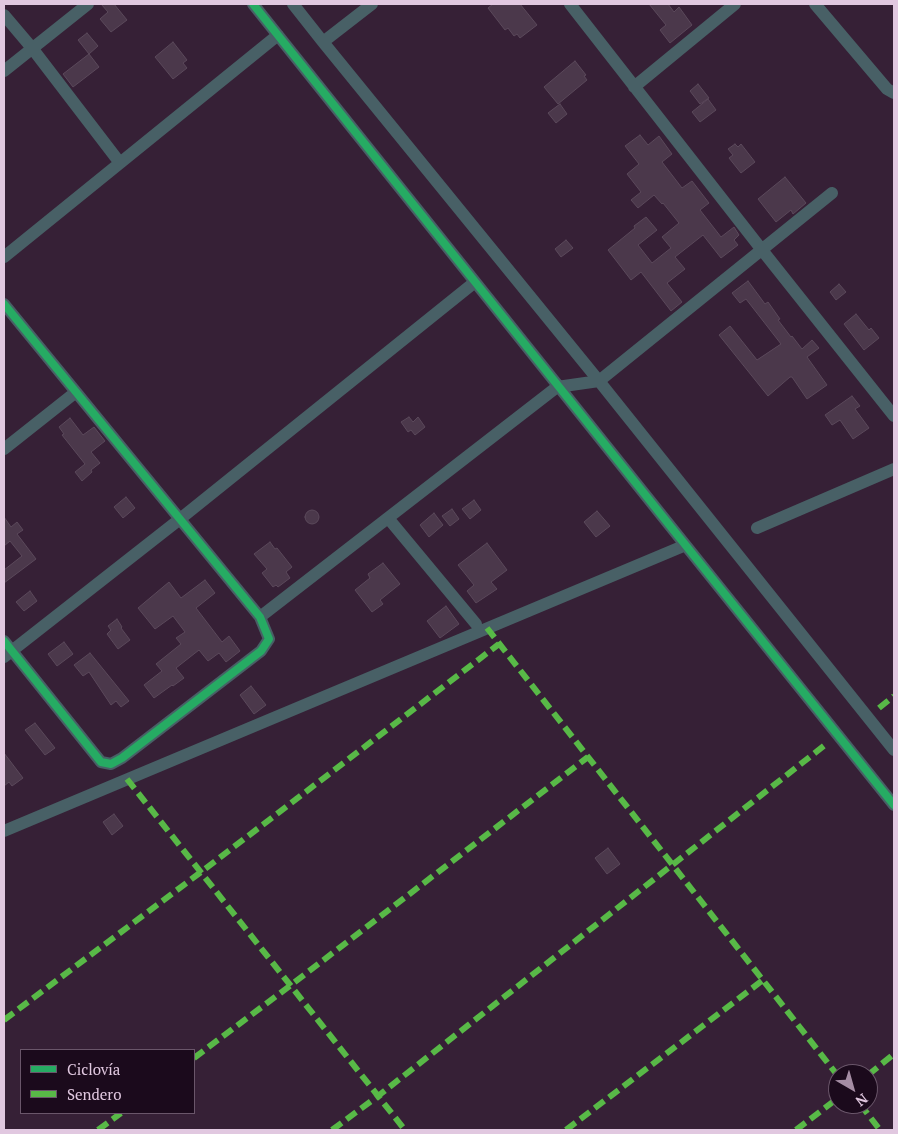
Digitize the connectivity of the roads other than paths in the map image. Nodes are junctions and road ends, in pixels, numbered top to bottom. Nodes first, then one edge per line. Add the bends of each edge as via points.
1 (88, 4) edge
2 (253, 4) edge
3 (293, 4) edge
4 (372, 4) edge
5 (570, 4) edge
6 (735, 4) edge
7 (815, 4) edge
8 (4, 14) edge
9 (278, 35) junction
10 (323, 42) junction
11 (32, 48) junction
12 (4, 71) edge
13 (634, 87) junction
14 (894, 93) edge
15 (120, 163) junction
16 (832, 193) dead end
17 (762, 250) junction
18 (4, 257) edge
19 (475, 282) junction
20 (4, 304) edge
21 (600, 381) junction
22 (559, 387) junction
23 (76, 392) junction
24 (894, 416) edge
25 (4, 449) edge
26 (894, 469) edge
27 (388, 518) junction
28 (180, 519) junction
29 (757, 528) dead end
30 (681, 547) dead end
31 (260, 617) junction
32 (476, 624) dead end
33 (6, 649) edge
34 (894, 750) edge
35 (894, 805) edge
36 (4, 831) edge

1 - 11 street
2 - 9 street
3 - 10 street
4 - 10 street
5 - 13 street
6 - 13 street
7 - 14 street
8 - 11 street
9 - 15 street
9 - 19 street
10 - 21 street
11 - 12 street
11 - 15 street
13 - 17 street
15 - 18 street
16 - 17 street
17 - 21 street
17 - 24 street
19 - 22 street
19 - 28 street
20 - 23 street
21 - 22 street
21 - 34 street
22 - 27 street
22 - 35 street
23 - 25 street
23 - 28 street
26 - 29 street
27 - 31 street
27 - 32 street
28 - 31 street
28 - 33 street
30 - 36 street
31 - 33 street via 270,639 261,651 111,764 101,762

